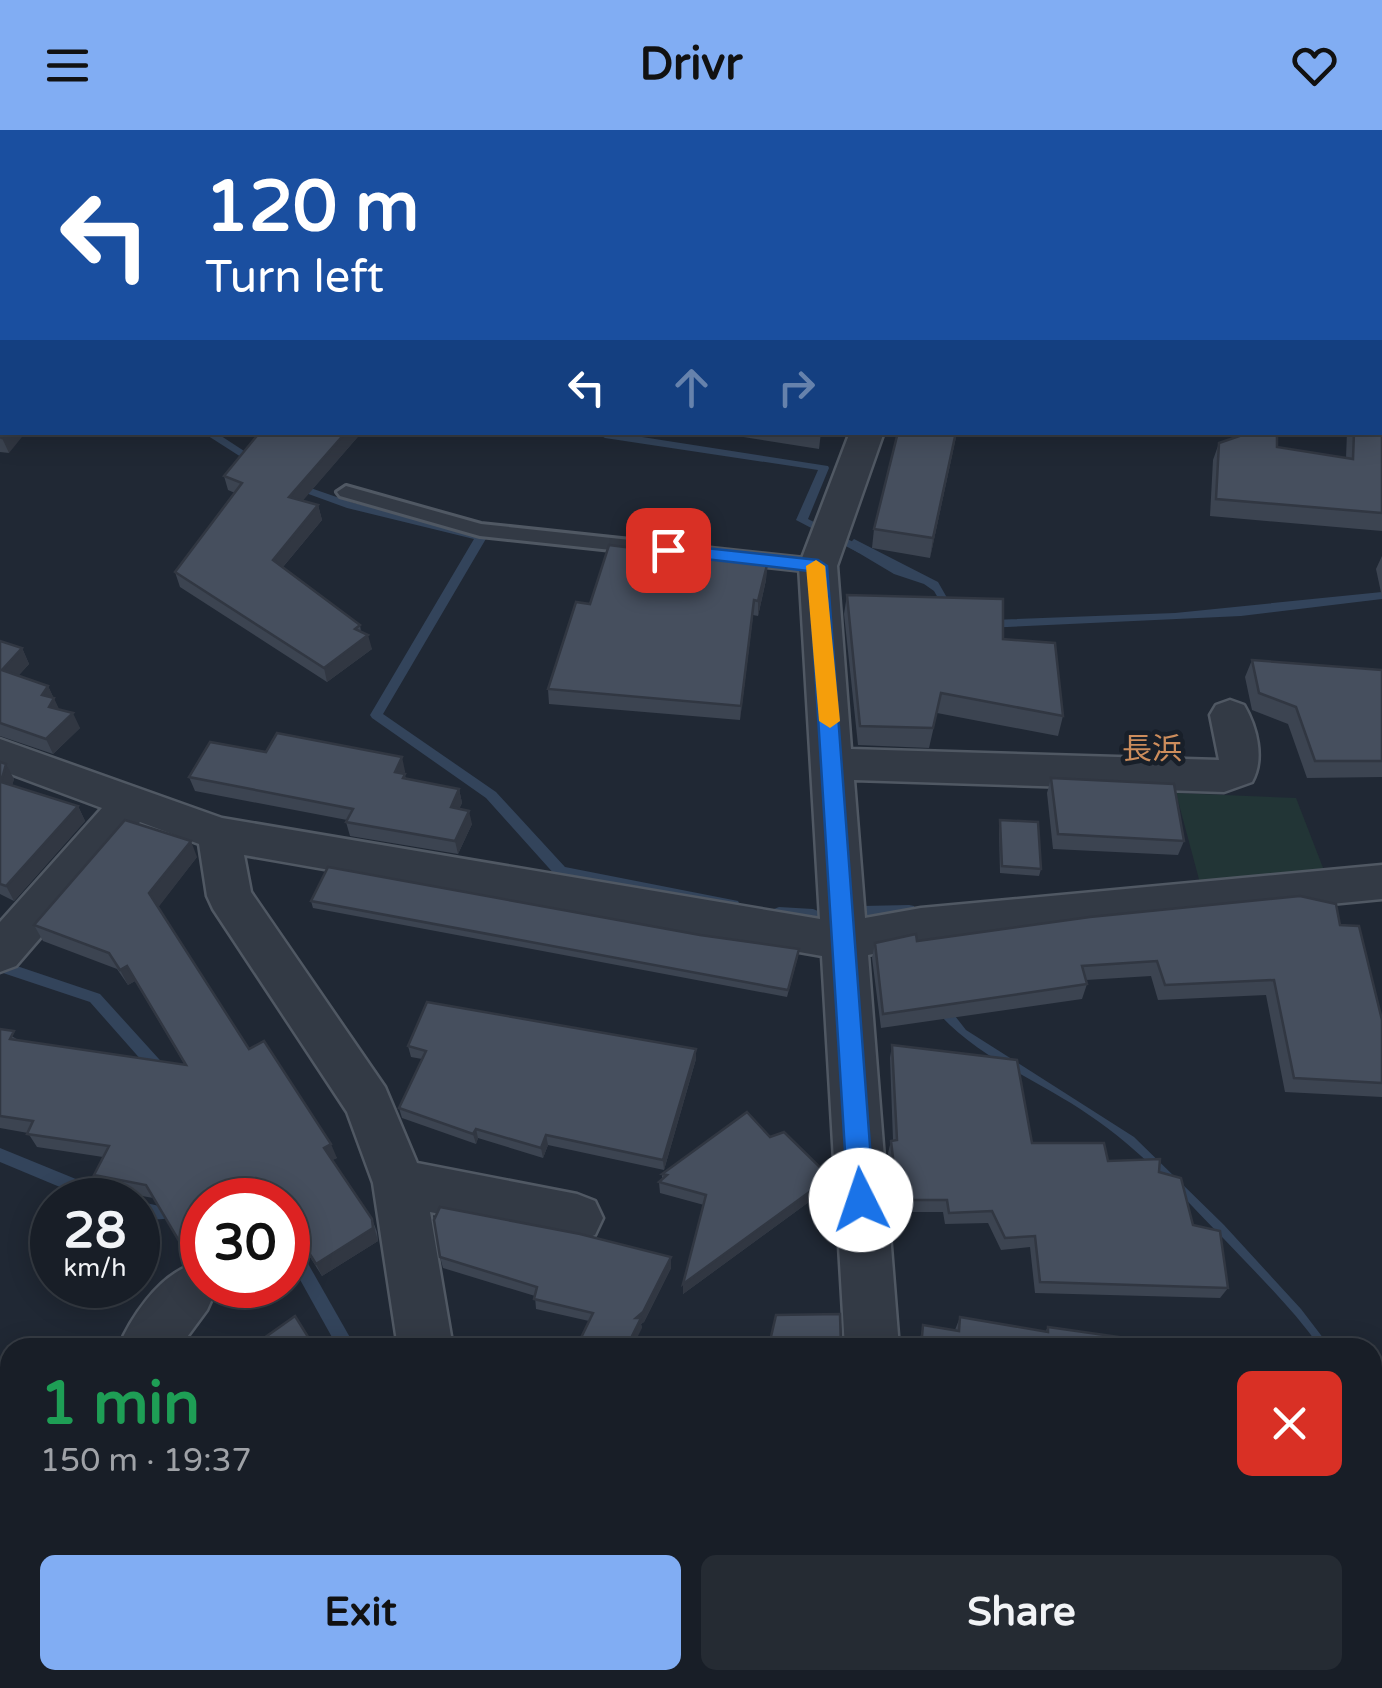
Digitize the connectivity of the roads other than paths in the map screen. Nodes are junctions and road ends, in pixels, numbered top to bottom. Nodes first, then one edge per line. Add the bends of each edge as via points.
1 (865, 435) edge
2 (346, 492) dead end
3 (818, 566) junction
4 (1230, 715) dead end
5 (0, 754) edge
6 (833, 764) junction
7 (132, 802) junction
8 (219, 834) junction
9 (1382, 882) edge
10 (842, 941) junction
11 (0, 953) edge
12 (399, 1182) junction
13 (577, 1218) dead end
14 (180, 1302) edge
15 (152, 1338) edge
16 (424, 1338) edge
17 (871, 1338) edge

1 - 3 street
2 - 3 lane via 480,530
3 - 6 street
4 - 6 street via 1240,764 1224,776
5 - 7 street
6 - 10 street
7 - 8 street
7 - 11 street
8 - 10 street
8 - 12 street via 228,896 368,1102
9 - 10 street via 920,926
10 - 17 street
12 - 13 street
12 - 16 street
14 - 15 street

